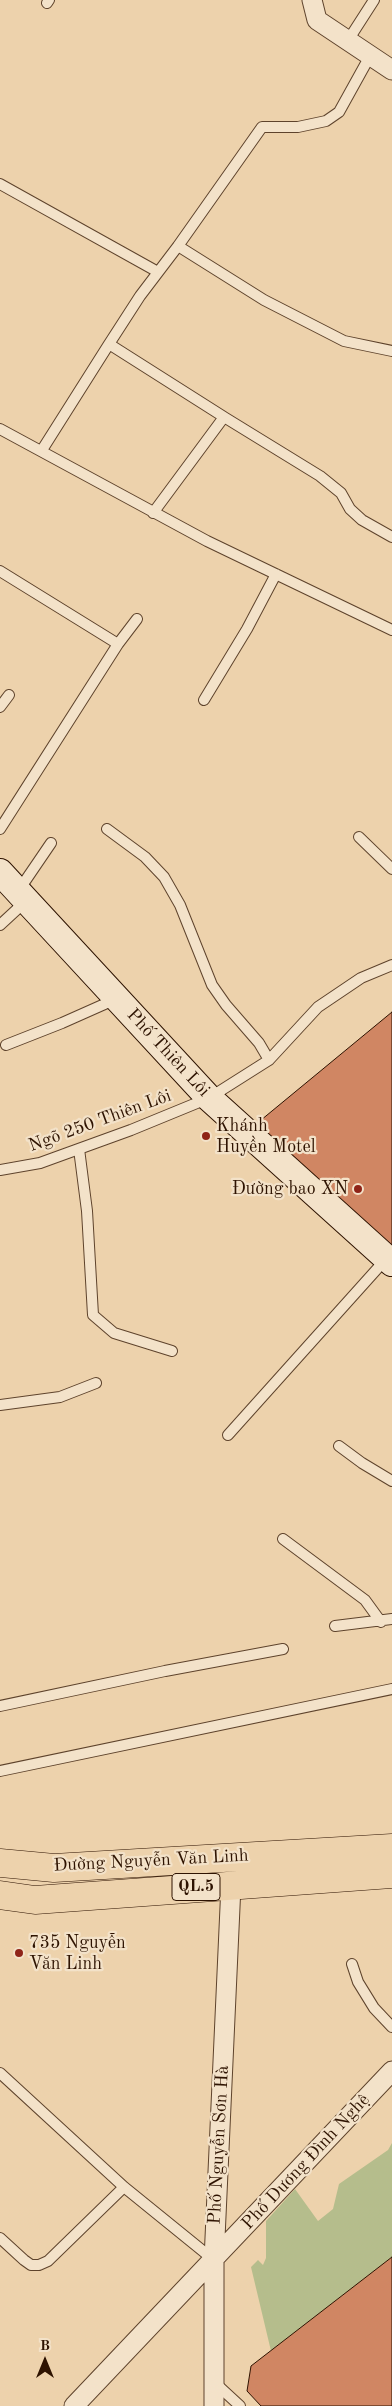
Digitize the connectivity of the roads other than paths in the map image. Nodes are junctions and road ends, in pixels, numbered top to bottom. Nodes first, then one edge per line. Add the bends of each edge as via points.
1 (312, 0) edge
2 (374, 0) edge
3 (347, 42) junction
4 (370, 56) junction
5 (392, 70) edge
6 (0, 184) edge
7 (178, 246) junction
8 (158, 272) junction
9 (110, 344) junction
10 (392, 351) edge
11 (224, 417) junction
12 (0, 429) edge
13 (42, 450) junction
14 (153, 513) junction
15 (392, 537) edge
16 (0, 571) edge
17 (276, 574) junction
18 (137, 619) dead end
19 (392, 630) edge
20 (118, 644) junction
21 (8, 695) dead end
22 (204, 700) dead end
23 (0, 707) edge
24 (0, 829) edge
25 (107, 829) dead end
26 (359, 837) dead end
27 (51, 843) dead end
28 (392, 869) edge
29 (0, 872) edge
30 (22, 896) junction
31 (0, 925) edge
32 (392, 964) edge
33 (117, 998) junction
34 (6, 1045) dead end
35 (269, 1060) junction
36 (209, 1098) junction
37 (79, 1149) junction
38 (0, 1170) edge
39 (389, 1260) edge
40 (172, 1351) dead end
41 (96, 1383) dead end
42 (0, 1405) edge
43 (228, 1435) dead end
44 (339, 1446) dead end
45 (392, 1481) edge
46 (283, 1539) dead end
47 (392, 1619) edge
48 (381, 1622) junction
49 (335, 1626) dead end
50 (283, 1649) dead end
51 (392, 1689) edge
52 (0, 1706) edge
53 (0, 1771) edge
54 (392, 1848) edge
55 (0, 1863) edge
56 (392, 1874) edge
57 (231, 1884) junction
58 (0, 1895) edge
59 (352, 1964) dead end
60 (392, 2027) edge
61 (392, 2071) edge
62 (0, 2073) edge
63 (124, 2187) junction
64 (0, 2238) edge
65 (214, 2260) junction
66 (213, 2381) junction
67 (74, 2406) edge
68 (214, 2406) edge
69 (240, 2406) edge

1 - 3 street via 317,20
2 - 3 lane
3 - 4 street
4 - 5 street
4 - 7 lane via 339,112 326,121 298,128 262,127
6 - 8 lane
7 - 8 lane
7 - 10 lane via 264,300 344,341
8 - 9 lane
9 - 11 lane
9 - 13 lane
11 - 14 lane
11 - 15 lane via 320,476 341,493 350,509 362,520
12 - 13 lane
13 - 14 lane
14 - 17 lane
16 - 20 lane
17 - 19 lane
17 - 22 lane
18 - 20 lane
20 - 24 lane
21 - 23 lane
25 - 35 lane via 145,857 164,877 184,914 212,984
26 - 28 lane
27 - 30 lane
29 - 30 main road, Phố Thiên Lôi
30 - 31 lane
30 - 33 main road, Phố Thiên Lôi
32 - 35 lane, Ngõ 250 Thiên Lôi via 361,978 318,1007
33 - 34 lane
33 - 36 main road, Phố Thiên Lôi
35 - 36 lane, Ngõ 250 Thiên Lôi
36 - 37 lane, Ngõ 250 Thiên Lôi
36 - 39 main road, Phố Thiên Lôi
37 - 38 lane, Ngõ 250 Thiên Lôi via 40,1163
37 - 40 lane via 87,1211 93,1315 114,1333
39 - 43 lane
41 - 42 lane via 60,1397
44 - 45 lane
46 - 48 lane via 365,1600
47 - 48 lane
48 - 49 lane
50 - 52 lane via 165,1670
51 - 53 lane
54 - 55 highway, Đường Nguyễn Văn Linh / QL.5 via 54,1868
56 - 57 highway, Đường Nguyễn Văn Linh / QL.5
57 - 58 highway, Đường Nguyễn Văn Linh / QL.5 via 35,1900
57 - 65 street, Phố Nguyễn Sơn Hà
59 - 60 lane via 374,2008
61 - 65 street, Phố Dương Đình Nghệ
62 - 63 lane
63 - 64 lane via 48,2261 39,2265 31,2265
63 - 65 lane
65 - 66 street, Phố Nguyễn Sơn Hà
65 - 67 street, Phố Dương Đình Nghệ
66 - 68 street, Phố Nguyễn Sơn Hà
66 - 69 lane

